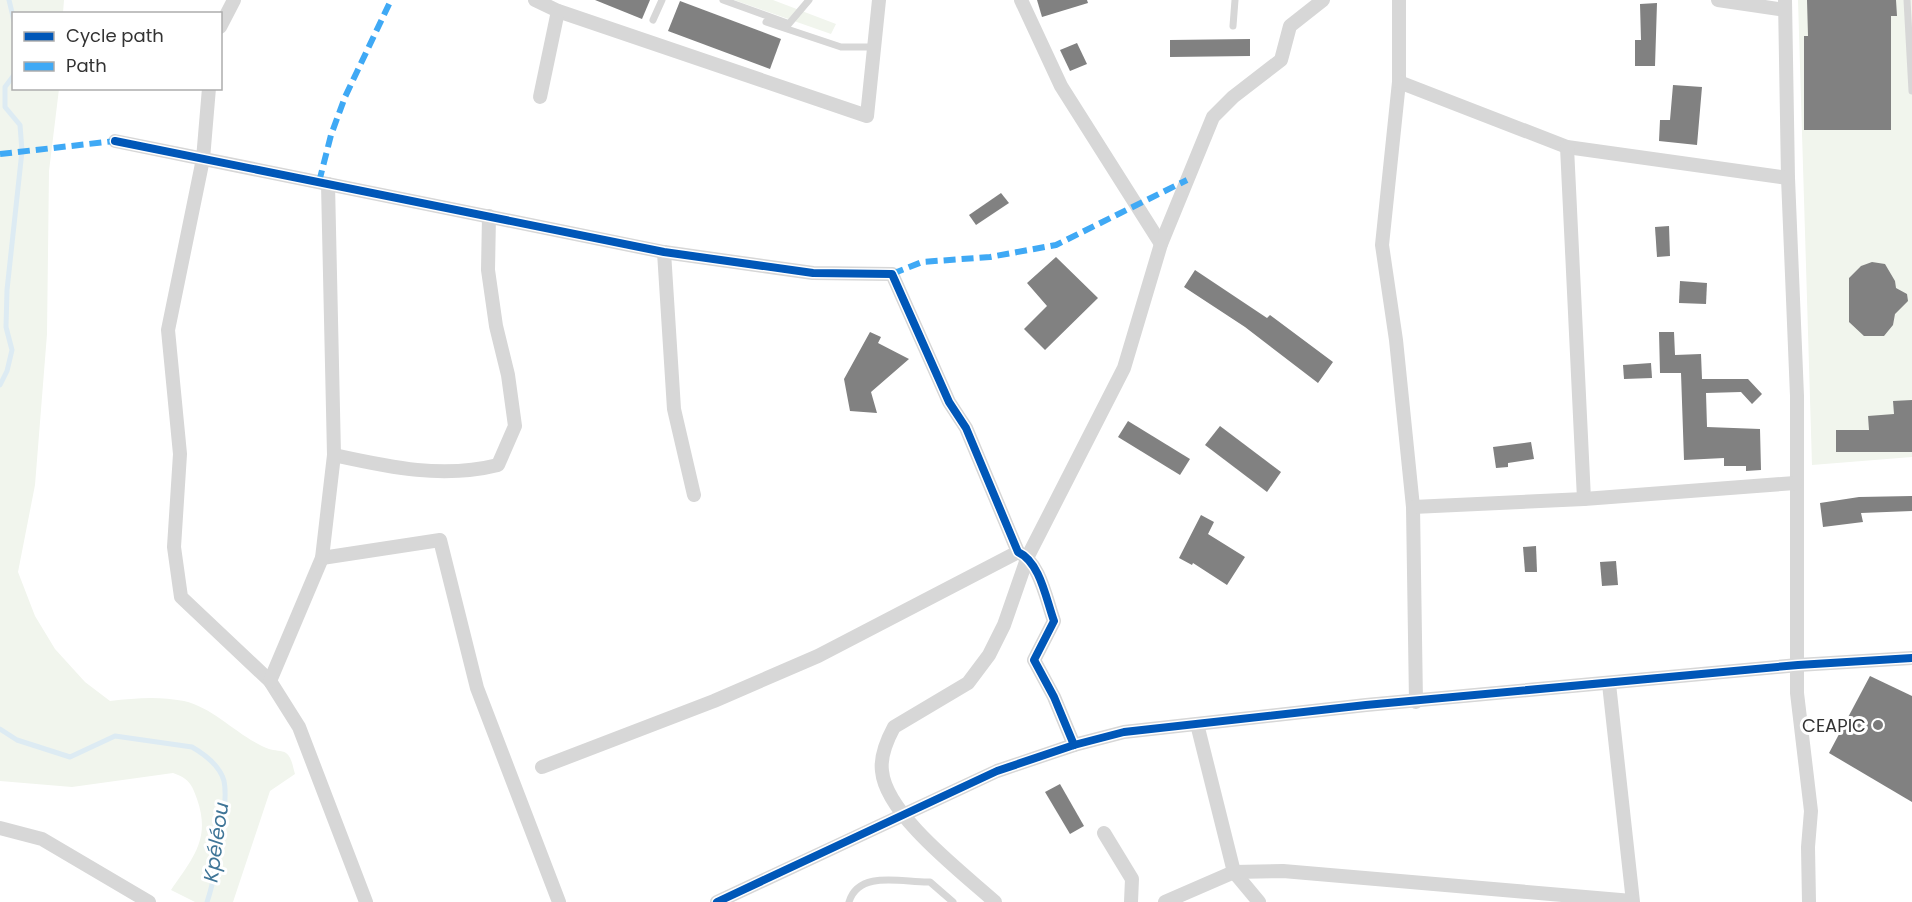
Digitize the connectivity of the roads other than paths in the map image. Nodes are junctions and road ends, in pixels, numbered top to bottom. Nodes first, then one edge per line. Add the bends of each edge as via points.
1 (234, 0) edge
2 (535, 0) edge
3 (662, 0) edge
4 (723, 0) edge
5 (809, 0) edge
6 (879, 0) edge
7 (1021, 0) edge
8 (1235, 0) edge
9 (1323, 0) edge
10 (1399, 0) edge
11 (1718, 0) edge
12 (1907, 0) edge
13 (1785, 5) edge
14 (558, 10) junction
15 (653, 20) dead end
16 (766, 22) dead end
17 (222, 23) edge
18 (787, 26) junction
19 (1233, 26) dead end
20 (1910, 29) edge
21 (876, 47) junction
22 (1399, 82) junction
23 (209, 90) edge
24 (1912, 91) edge
25 (540, 97) dead end
26 (115, 141) dead end
27 (1567, 147) junction
28 (202, 159) junction
29 (1788, 178) junction
30 (328, 184) junction
31 (489, 216) junction
32 (1161, 244) junction
33 (664, 252) junction
34 (334, 455) junction
35 (1795, 483) junction
36 (694, 495) dead end
37 (1584, 499) junction
38 (1413, 507) junction
39 (1023, 554) junction
40 (321, 558) junction
41 (1912, 658) edge
42 (1798, 665) junction
43 (270, 681) junction
44 (1609, 684) junction
45 (1416, 702) junction
46 (1197, 724) junction
47 (1074, 745) junction
48 (542, 767) dead end
49 (901, 816) junction
50 (0, 828) edge
51 (1104, 833) dead end
52 (1234, 872) junction
53 (1633, 901) edge
54 (149, 902) edge
55 (366, 902) edge
56 (559, 902) edge
57 (717, 902) edge
58 (849, 902) edge
59 (953, 902) edge
60 (995, 902) edge
61 (1131, 902) edge
62 (1165, 902) edge
63 (1259, 902) edge
64 (1809, 902) edge

1 - 17 street
2 - 14 street
3 - 15 lane
4 - 18 lane
5 - 18 lane
6 - 21 street
7 - 32 street via 1061,86
8 - 19 lane
9 - 32 street via 1290,26 1281,60 1213,117
10 - 22 street
11 - 13 street
12 - 20 lane
13 - 29 street
14 - 21 street via 867,116
14 - 25 street
16 - 18 lane
18 - 21 lane via 841,47
20 - 24 lane
22 - 27 street
22 - 38 street via 1382,245
23 - 28 street
26 - 28 street
27 - 29 street
27 - 37 street
28 - 30 street
28 - 43 street via 168,330 180,454 174,547 181,597
29 - 35 street via 1797,396
30 - 31 street
30 - 34 street
31 - 33 street
31 - 34 street via 488,270 515,426 498,465 470,472 420,472
32 - 39 street via 1124,368
33 - 36 street via 674,409
33 - 39 street via 813,273 892,274
34 - 40 street
35 - 37 street
35 - 42 street
37 - 38 street
38 - 45 street
39 - 47 street via 1054,621 1034,660
39 - 48 street via 818,656
39 - 49 street via 1004,625 976,673 950,696 894,727 888,739 882,772
40 - 43 street
40 - 56 street via 440,540 477,688
41 - 42 street
42 - 44 street
42 - 64 street via 1797,693 1811,811
43 - 55 street via 299,727
44 - 45 street
44 - 53 street
45 - 46 street
46 - 47 street via 1124,732
46 - 52 street
47 - 49 street via 997,771
49 - 57 street
49 - 60 street
50 - 54 street via 42,839
51 - 61 street via 1132,879
52 - 53 street via 1283,871
52 - 62 street
52 - 63 street
58 - 59 lane via 851,894 863,884 878,879 930,882

